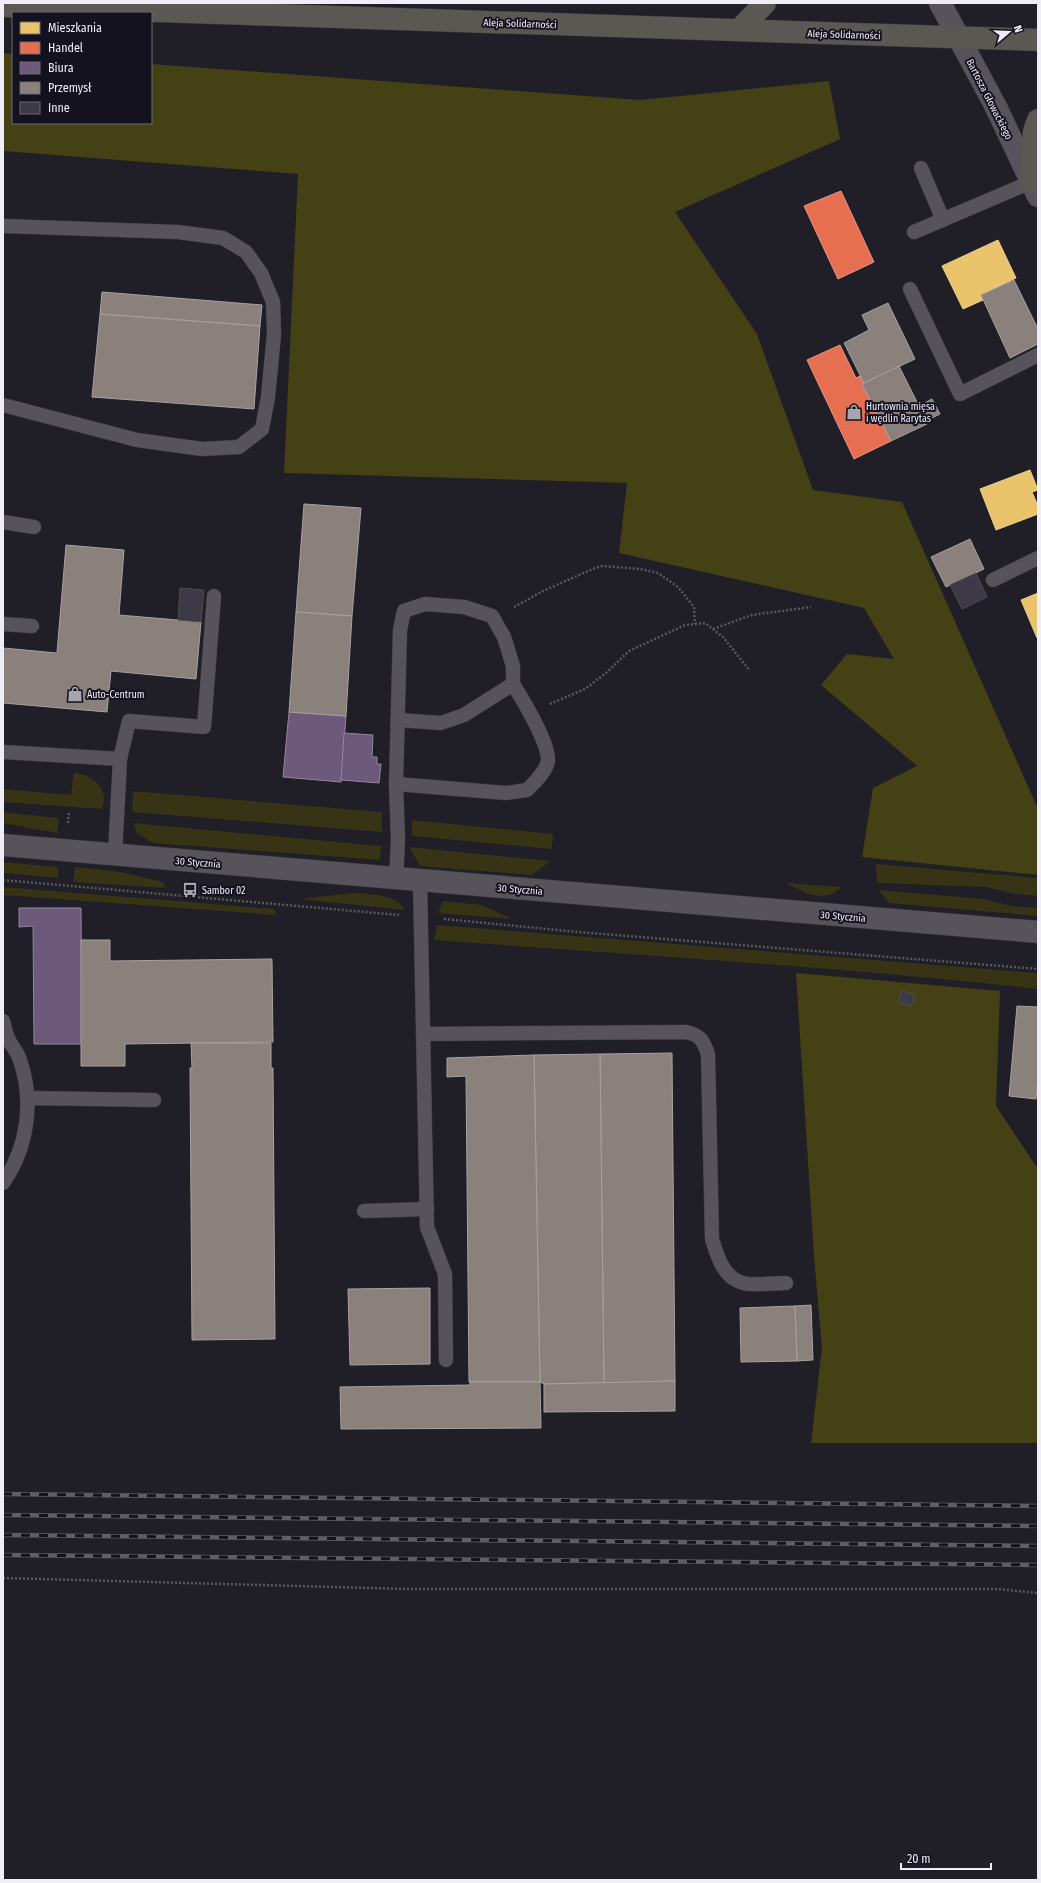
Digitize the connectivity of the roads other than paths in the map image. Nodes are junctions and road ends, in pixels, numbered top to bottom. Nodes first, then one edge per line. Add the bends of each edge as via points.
1 (765, 3) edge
2 (940, 3) edge
3 (3, 6) edge
4 (740, 30) junction
5 (959, 38) junction
6 (1038, 40) edge
7 (1038, 120) edge
8 (920, 168) dead end
9 (1035, 189) edge
10 (943, 220) junction
11 (3, 226) edge
12 (914, 232) dead end
13 (910, 289) dead end
14 (1038, 356) edge
15 (3, 405) edge
16 (3, 522) edge
17 (34, 527) dead end
18 (1038, 558) edge
19 (993, 580) dead end
20 (214, 596) dead end
21 (3, 624) edge
22 (32, 626) dead end
23 (514, 684) junction
24 (398, 720) junction
25 (3, 752) edge
26 (120, 759) junction
27 (396, 784) junction
28 (3, 845) edge
29 (115, 855) junction
30 (396, 878) junction
31 (420, 881) junction
32 (1038, 932) edge
33 (3, 1021) edge
34 (423, 1034) junction
35 (27, 1098) junction
36 (154, 1100) dead end
37 (3, 1183) edge
38 (427, 1209) junction
39 (364, 1211) dead end
40 (786, 1283) dead end
41 (446, 1360) dead end

1 - 4 main road
2 - 5 street, Bartosza Głowackiego
3 - 4 main road, Aleja Solidarności
4 - 5 main road, Aleja Solidarności
5 - 6 main road, Aleja Solidarności
5 - 9 street, Bartosza Głowackiego via 996,107
7 - 9 main road via 1034,132
8 - 10 lane
9 - 10 lane
10 - 12 lane
11 - 15 lane via 178,232 223,238 246,252 261,273 273,302 274,334 262,429 239,447 202,449 137,440
13 - 14 lane via 960,394
16 - 17 lane
18 - 19 lane
20 - 26 lane via 204,727 129,721
21 - 22 lane
23 - 24 lane via 464,715 441,723
23 - 24 lane via 513,666 504,637 492,616 464,607 425,604 404,611 400,630
23 - 27 lane via 542,739 548,761 540,777 527,790 506,792
24 - 27 lane
25 - 26 lane
26 - 29 lane
27 - 30 lane
28 - 29 street, 30 Stycznia
29 - 30 street, 30 Stycznia
30 - 31 street, 30 Stycznia
31 - 32 street, 30 Stycznia
31 - 34 lane
33 - 35 lane via 9,1041 20,1059
34 - 38 lane
34 - 40 lane via 696,1034 708,1054 712,1239 719,1261 727,1273 742,1283
35 - 36 lane
35 - 37 lane via 26,1129 19,1152
38 - 39 lane
38 - 41 lane via 427,1227 445,1274

